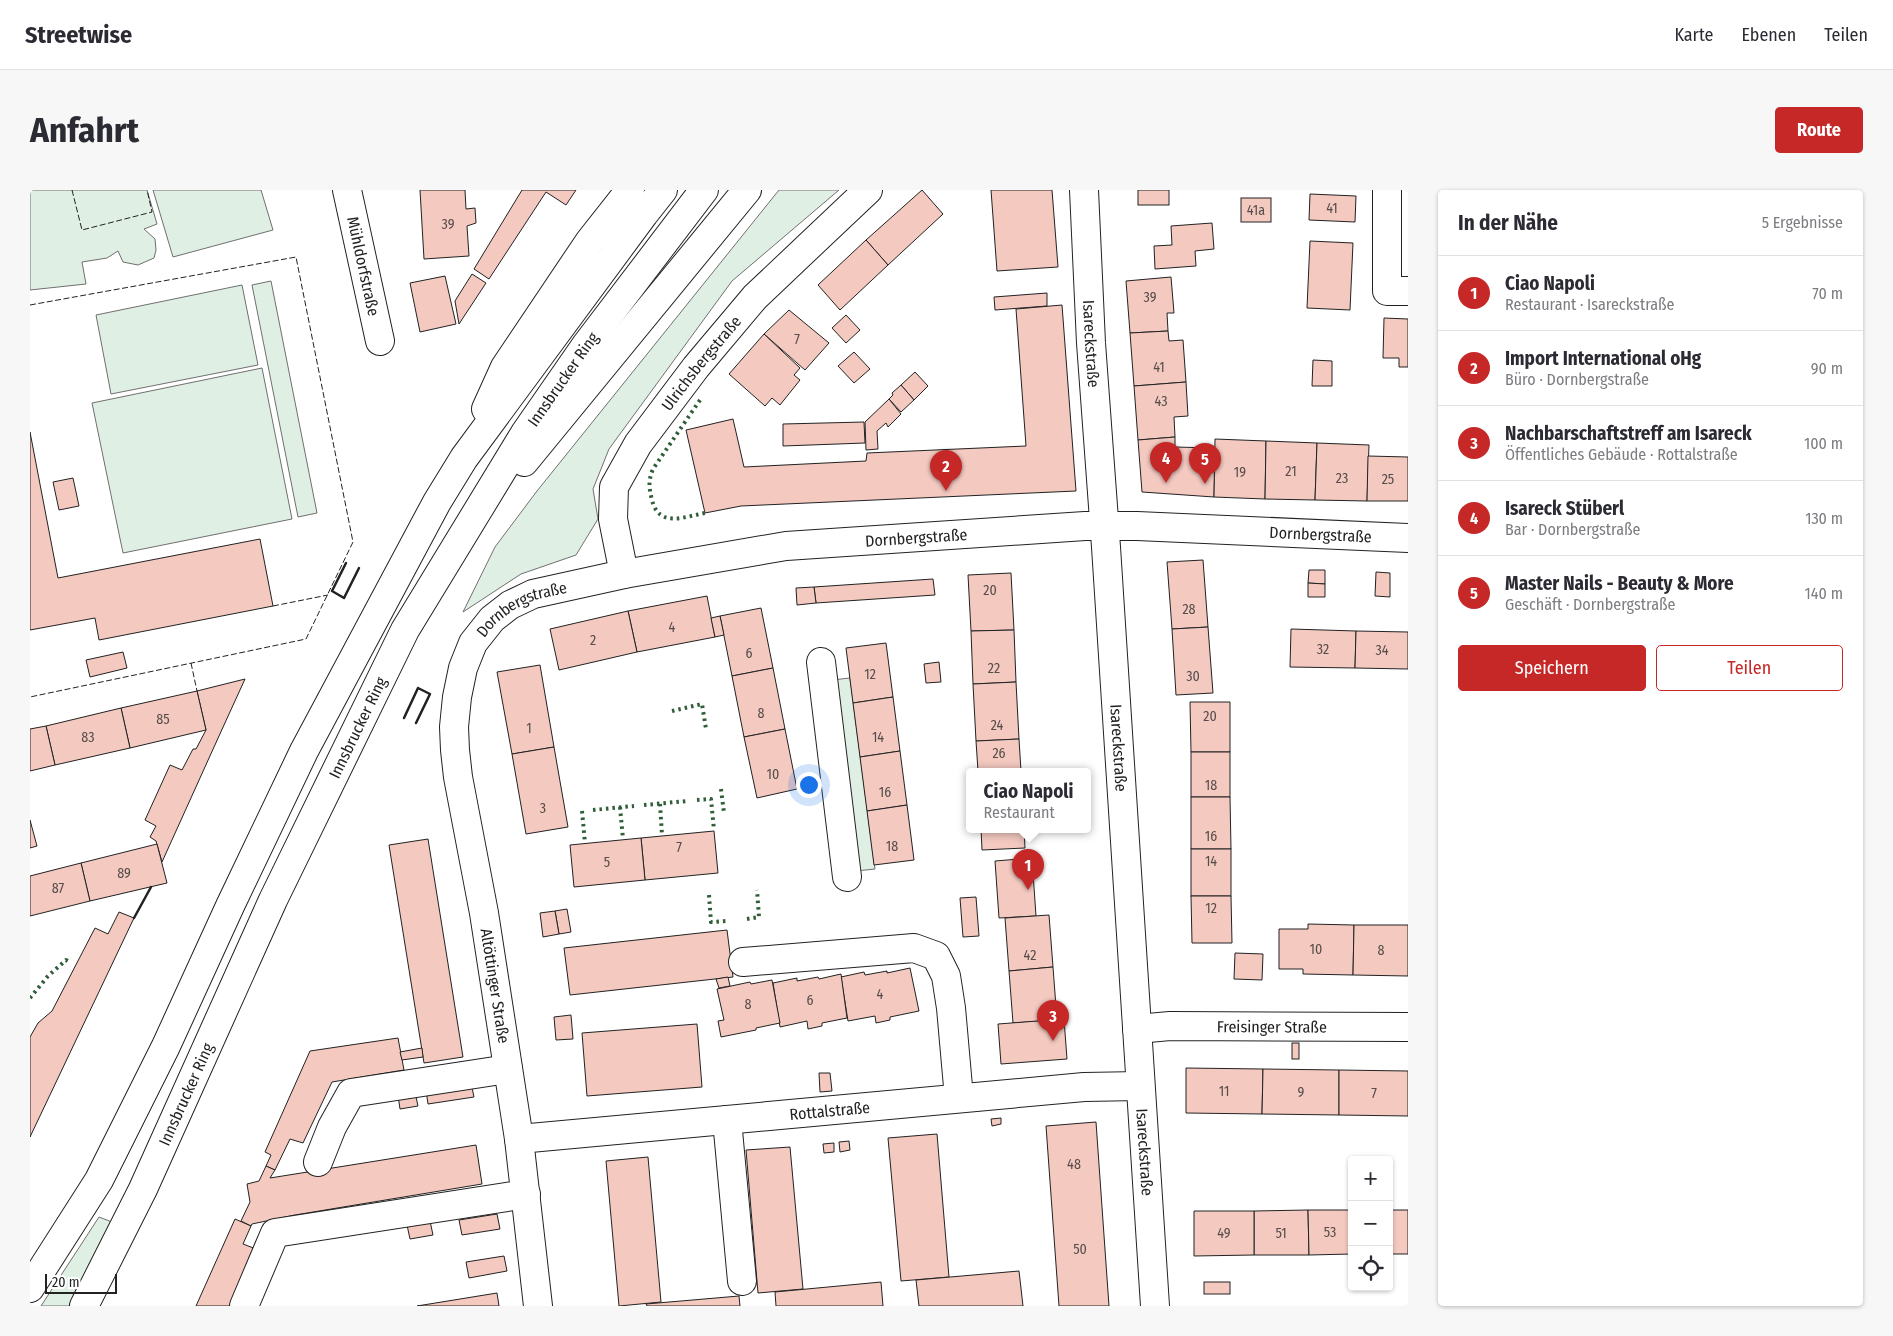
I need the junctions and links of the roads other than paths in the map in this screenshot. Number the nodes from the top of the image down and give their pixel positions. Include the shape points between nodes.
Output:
1 (347, 190) edge
2 (630, 190) edge
3 (663, 190) edge
4 (704, 190) edge
5 (748, 190) edge
6 (868, 190) edge
7 (1084, 190) edge
8 (1387, 190) edge
9 (1408, 291) edge
10 (380, 341) dead end
11 (464, 458) junction
12 (475, 514) junction
13 (1105, 526) junction
14 (1408, 538) edge
15 (624, 574) junction
16 (821, 662) dead end
17 (463, 668) joint
18 (848, 877) dead end
19 (743, 962) dead end
20 (1408, 1028) edge
21 (1137, 1029) junction
22 (508, 1069) junction
23 (1140, 1086) junction
24 (959, 1098) junction
25 (727, 1120) junction
26 (519, 1139) junction
27 (318, 1162) dead end
28 (526, 1194) junction
29 (742, 1281) dead end
30 (30, 1288) edge
31 (84, 1306) edge
32 (244, 1306) edge
33 (538, 1306) edge
34 (1155, 1306) edge

1 - 10 main road, Mühldorfstraße
2 - 11 main road via 589,242 504,367
3 - 11 main road, Innsbrucker Ring
4 - 12 main road, Innsbrucker Ring via 586,345 525,433
5 - 12 main road via 531,454
6 - 15 main road, Ulrichsbergstraße via 755,297 696,367 638,444 614,487 612,519
7 - 13 main road, Isareckstraße via 1091,343
8 - 9 main road via 1387,290
11 - 30 main road, Innsbrucker Ring via 412,547 304,751 166,1046 99,1180
12 - 31 main road, Innsbrucker Ring via 405,630 273,900 143,1189
13 - 14 main road, Dornbergstraße
13 - 15 main road, Dornbergstraße via 786,546
13 - 21 main road, Isareckstraße
15 - 17 main road, Dornbergstraße via 533,594 510,605 492,619 473,643
16 - 18 main road
17 - 22 main road, Altöttinger Straße via 456,697 454,727 458,777 484,913
19 - 24 main road via 914,948 936,956 946,976
20 - 21 main road, Freisinger Straße via 1190,1026
21 - 23 main road, Isareckstraße
22 - 26 main road, Altöttinger Straße
22 - 27 main road via 351,1093
23 - 24 main road, Rottalstraße via 1084,1087
23 - 34 main road, Isareckstraße
24 - 25 main road, Rottalstraße
25 - 26 main road, Rottalstraße
25 - 29 main road
26 - 28 main road, Altöttinger Straße
28 - 32 main road via 275,1233
28 - 33 main road, Altöttinger Straße

